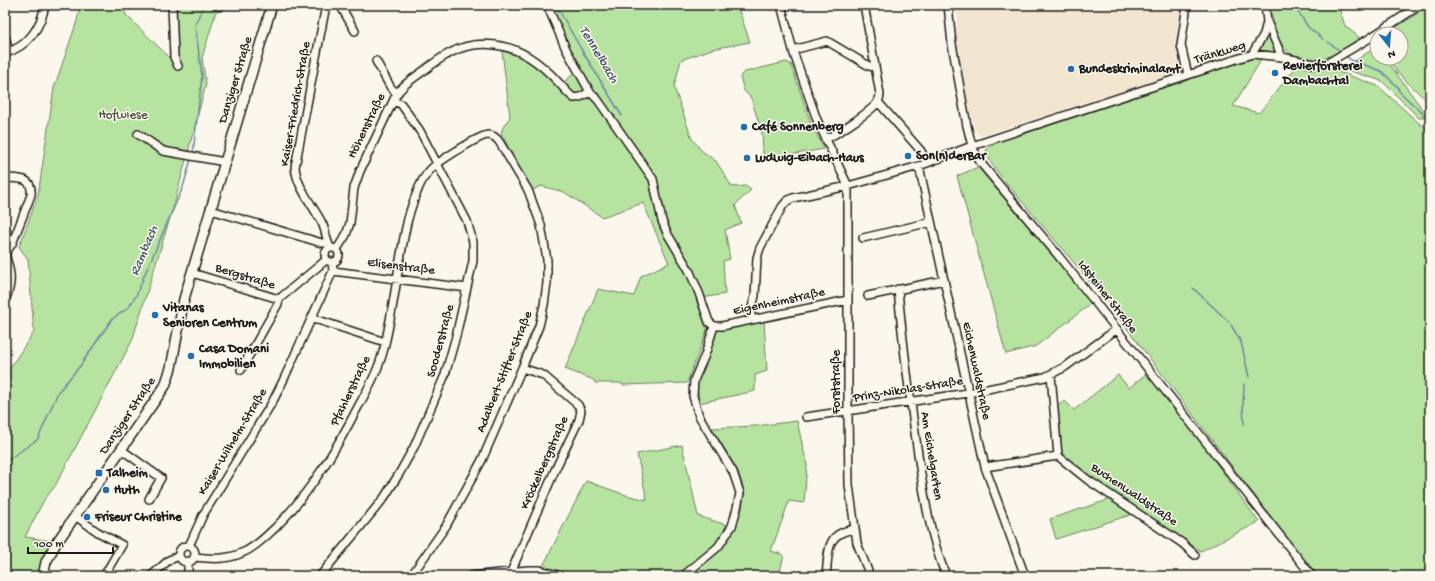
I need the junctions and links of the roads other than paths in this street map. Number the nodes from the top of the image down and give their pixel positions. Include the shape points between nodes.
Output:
1 (44, 5) edge
2 (172, 5) edge
3 (272, 5) edge
4 (326, 5) edge
5 (340, 5) edge
6 (547, 5) edge
7 (781, 5) edge
8 (864, 5) edge
9 (948, 5) edge
10 (1187, 5) edge
11 (1264, 5) edge
12 (1420, 5) edge
13 (1267, 22) junction
14 (355, 31) dead end
15 (5, 36) edge
16 (793, 50) junction
17 (7, 52) edge
18 (1252, 54) junction
19 (1282, 57) junction
20 (376, 61) dead end
21 (178, 66) dead end
22 (875, 67) junction
23 (1188, 75) junction
24 (590, 92) junction
25 (397, 93) junction
26 (393, 101) junction
27 (878, 102) junction
28 (138, 134) dead end
29 (825, 139) junction
30 (500, 143) joint
31 (972, 146) junction
32 (225, 162) junction
33 (927, 163) junction
34 (437, 164) junction
35 (919, 166) junction
36 (5, 178) edge
37 (848, 186) junction
38 (211, 210) junction
39 (931, 222) junction
40 (863, 238) dead end
41 (332, 247) junction
42 (5, 254) edge
43 (329, 261) junction
44 (333, 271) junction
45 (192, 273) junction
46 (397, 278) junction
47 (944, 280) junction
48 (467, 288) junction
49 (898, 289) junction
50 (868, 296) dead end
51 (278, 299) junction
52 (5, 300) edge
53 (848, 300) junction
54 (312, 318) junction
55 (751, 319) junction
56 (714, 326) junction
57 (1117, 329) junction
58 (385, 342) junction
59 (522, 368) junction
60 (241, 370) dead end
61 (1051, 375) junction
62 (968, 393) junction
63 (910, 401) junction
64 (848, 411) junction
65 (806, 418) dead end
66 (122, 450) junction
67 (1058, 456) junction
68 (985, 467) junction
69 (149, 499) dead end
70 (76, 516) junction
71 (855, 529) junction
72 (189, 546) junction
73 (1196, 555) dead end
74 (179, 556) junction
75 (191, 559) junction
76 (511, 572) junction
77 (43, 576) edge
78 (104, 576) edge
79 (150, 576) edge
80 (188, 576) edge
81 (320, 576) edge
82 (411, 576) edge
83 (471, 576) edge
84 (562, 576) edge
85 (683, 576) edge
86 (826, 576) edge
87 (870, 576) edge
88 (946, 576) edge
89 (1025, 576) edge
90 (1312, 576) edge

1 - 17 street via 41,18 29,39
2 - 21 street via 174,57
3 - 32 main road, Danziger Straße
4 - 41 street, Kaiser-Friedrich-Straße via 295,167 300,185
5 - 14 street
6 - 24 street via 566,49
7 - 16 street
8 - 22 street
9 - 31 street, Idsteiner Straße via 952,44
10 - 23 street via 1181,46
11 - 13 street
12 - 19 street, Tränkweg via 1324,65
13 - 18 street via 1264,34
13 - 19 street
15 - 17 street
16 - 22 street via 827,41
16 - 29 street
18 - 19 street, Tränkweg
18 - 23 street, Tränkweg
20 - 25 street via 391,88
22 - 27 street via 880,94
23 - 31 street, Tränkweg
24 - 25 street, Höhenstraße via 574,98 526,55 507,47 483,44 466,47 443,57
24 - 56 street via 653,179 662,221 689,270 708,322
25 - 26 street, Höhenstraße
26 - 34 street, Sooderstraße via 401,104 414,122
26 - 41 street, Höhenstraße via 357,177 346,235
27 - 29 street via 840,131
27 - 33 street via 921,151
28 - 32 street via 163,151
29 - 37 street
30 - 34 street, Pfahlerstraße via 494,136 484,136
30 - 59 street, Adalbert-Stifter-Straße via 533,202 546,249 544,305
31 - 33 street, Tränkweg
31 - 57 street, Idsteiner Straße via 985,168
32 - 38 main road, Danziger Straße
33 - 35 street, Tränkweg
34 - 46 street, Pfahlerstraße via 424,179 410,210
34 - 48 street, Sooderstraße via 472,235 473,254
35 - 37 street, Tränkweg
35 - 39 street, Eichenwaldstraße
36 - 42 street via 24,180 32,188 12,244
37 - 53 street, Forststraße
37 - 55 street, Tränkweg via 786,201 757,258
38 - 41 street
38 - 45 main road, Danziger Straße
39 - 40 street
39 - 47 street, Eichenwaldstraße
41 - 43 street via 324,254
41 - 43 street via 339,252 338,258
42 - 52 street via 11,284
43 - 44 street
43 - 51 street, Bergstraße
44 - 46 street, Elisenstraße
44 - 54 street, Kaiser-Wilhelm-Straße
45 - 51 street, Bergstraße
45 - 66 main road, Danziger Straße via 163,391
46 - 48 street, Elisenstraße
46 - 58 street, Pfahlerstraße
47 - 49 street
47 - 62 street, Eichenwaldstraße
48 - 81 street, Sooderstraße via 445,375 414,447 380,504
49 - 50 street
49 - 63 street, Am Eichelgarten
51 - 60 street via 278,304
53 - 55 street, Eigenheimstraße
53 - 64 street, Forststraße
54 - 58 street
54 - 72 street, Kaiser-Wilhelm-Straße via 273,401 199,523
55 - 56 street, Eigenheimstraße
56 - 85 street via 694,380 693,396 699,416 733,472 740,492 732,526 718,547
57 - 61 street, Prinz-Nikolas-Straße
57 - 90 street, Idsteiner Straße
58 - 75 street, Pfahlerstraße via 375,374 340,441 317,478 292,510 254,547 244,553 218,559
59 - 76 street, Kröckelbergstraße via 543,375 578,405 581,411
59 - 82 street, Adalbert-Stifter-Straße via 482,460 457,509
61 - 62 street, Prinz-Nikolas-Straße
61 - 67 street
62 - 63 street, Prinz-Nikolas-Straße
62 - 68 street, Eichenwaldstraße
63 - 64 street, Prinz-Nikolas-Straße
63 - 88 street, Am Eichelgarten via 931,532
64 - 65 street, Prinz-Nikolas-Straße
64 - 71 street, Forststraße via 849,485
66 - 69 street via 161,478
66 - 70 main road, Danziger Straße
67 - 68 street
67 - 73 street, Buchenwaldstraße via 1088,480
68 - 89 street, Eichenwaldstraße
70 - 77 main road, Danziger Straße via 52,551
70 - 78 street via 122,546
71 - 86 street via 839,533 830,543
71 - 87 street, Forststraße via 863,561
72 - 74 street via 181,548
72 - 75 street via 194,549
74 - 75 street via 182,561
74 - 79 street via 169,560
75 - 80 street
76 - 83 street
76 - 84 street via 540,570

